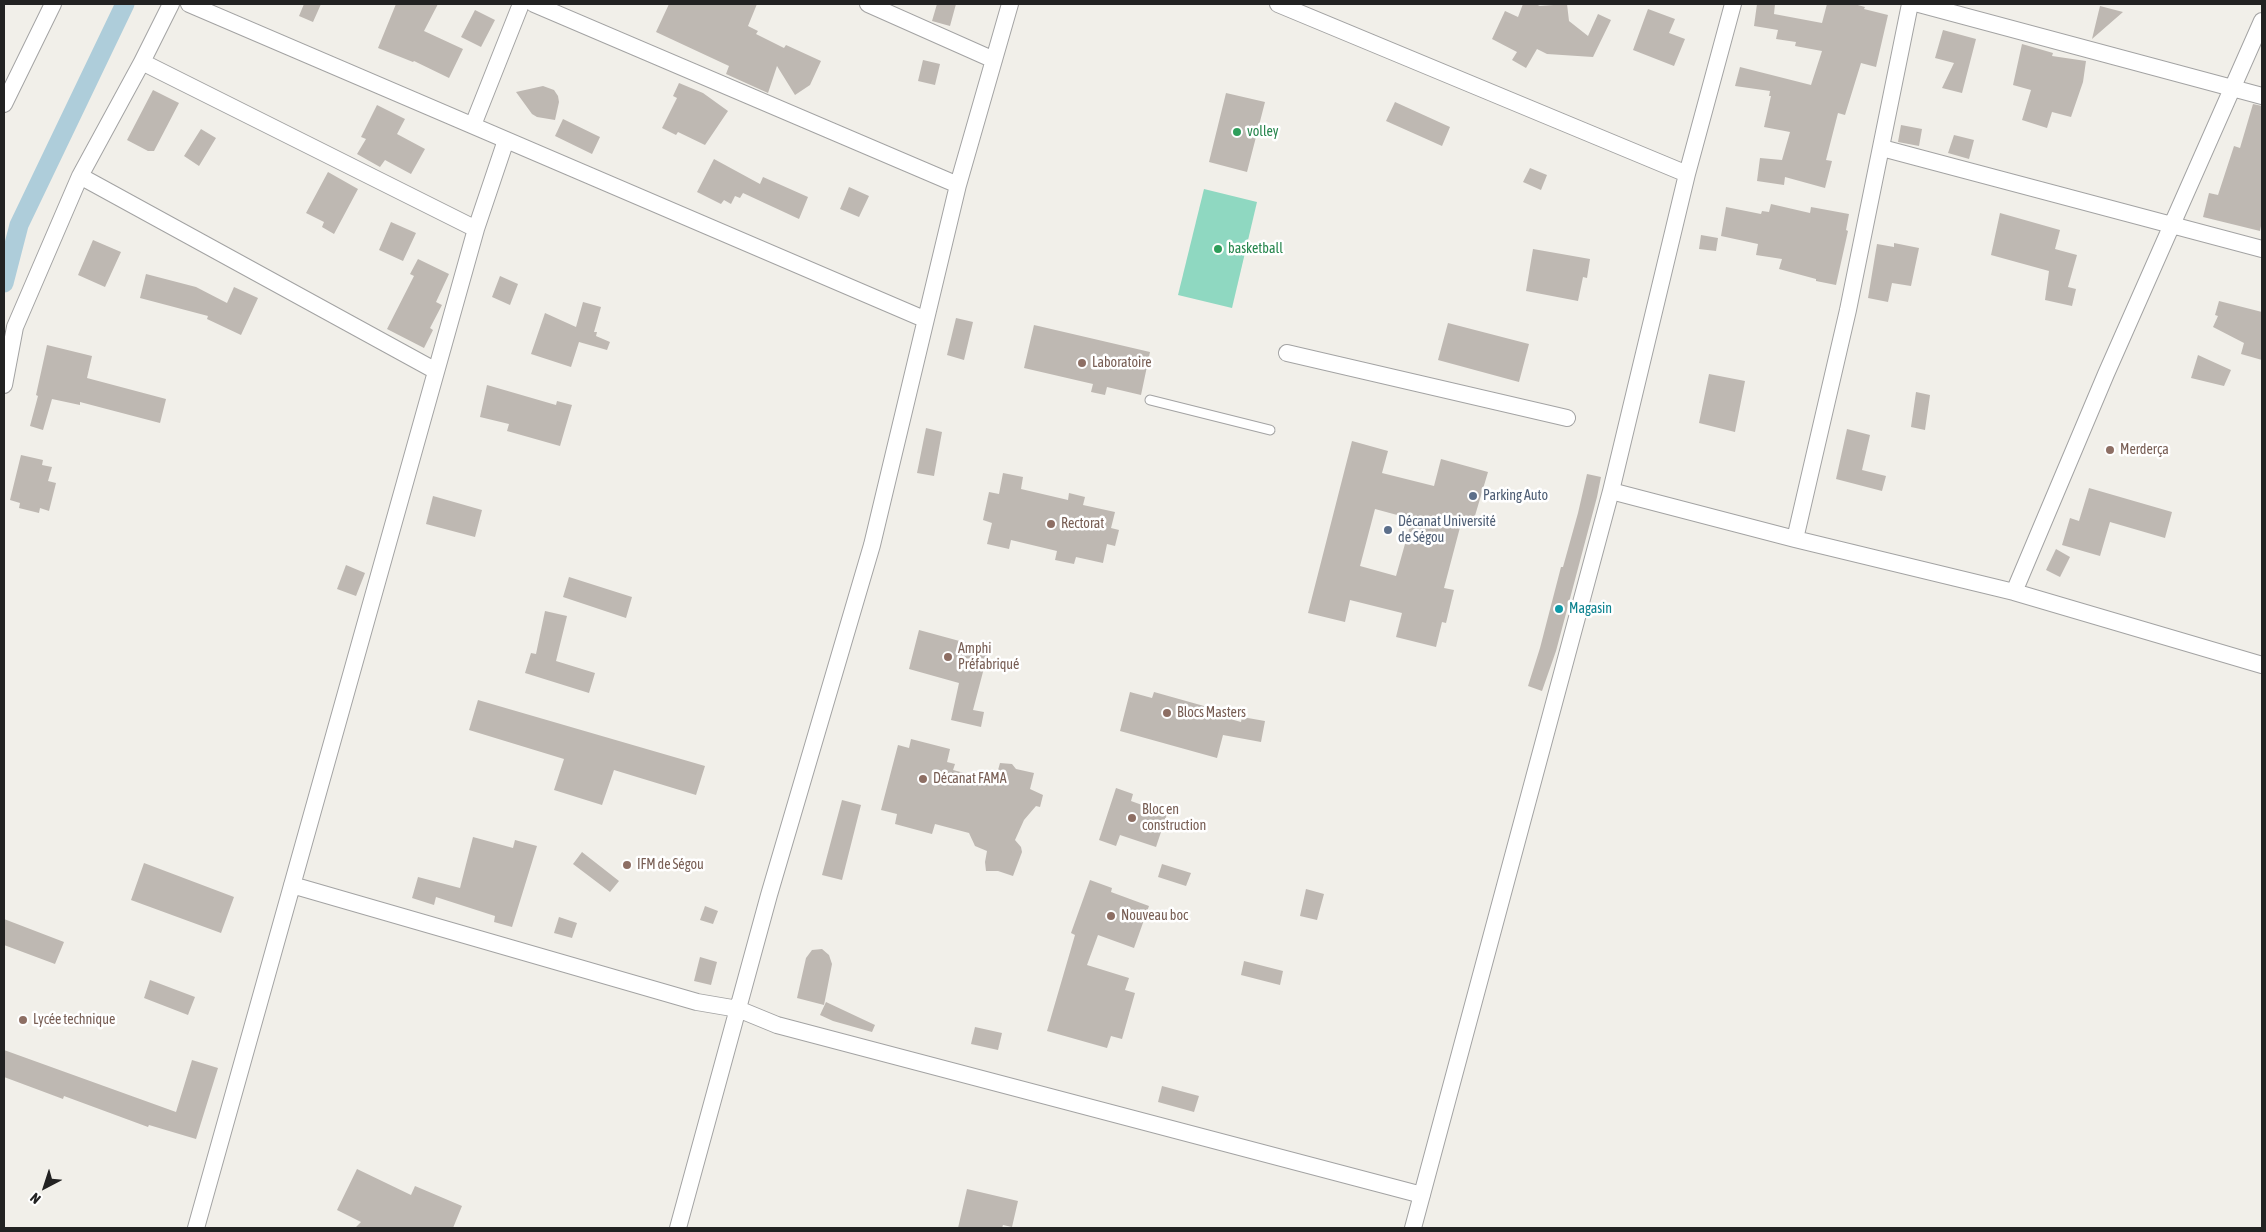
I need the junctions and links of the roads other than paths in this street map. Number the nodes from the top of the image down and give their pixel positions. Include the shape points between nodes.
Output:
1 (54, 4) edge
2 (170, 4) edge
3 (189, 4) edge
4 (521, 4) edge
5 (534, 4) edge
6 (868, 4) edge
7 (1010, 4) edge
8 (1278, 4) edge
9 (1733, 4) edge
10 (1910, 4) edge
11 (1919, 4) edge
12 (2262, 21) edge
13 (994, 60) junction
14 (142, 62) junction
15 (2233, 88) junction
16 (2262, 96) edge
17 (4, 104) edge
18 (473, 125) junction
19 (506, 140) junction
20 (1882, 148) junction
21 (1687, 174) junction
22 (80, 176) junction
23 (958, 185) junction
24 (2171, 224) junction
25 (476, 229) junction
26 (2262, 249) edge
27 (924, 319) junction
28 (1288, 352) dead end
29 (436, 371) junction
30 (4, 385) edge
31 (1150, 400) dead end
32 (1566, 418) dead end
33 (1270, 430) dead end
34 (1611, 491) junction
35 (1795, 539) junction
36 (2014, 592) junction
37 (2262, 662) edge
38 (292, 885) junction
39 (738, 1008) junction
40 (1422, 1195) junction
41 (196, 1228) edge
42 (678, 1228) edge
43 (1413, 1228) edge

1 - 17 street
2 - 14 street
3 - 18 street
4 - 18 street
5 - 23 street
6 - 13 street
7 - 13 street
8 - 21 street
9 - 21 street
10 - 20 street
11 - 15 street
12 - 15 street
13 - 23 street
14 - 22 street
14 - 25 street
15 - 16 street
15 - 24 street
18 - 19 street
19 - 25 street
19 - 27 street
20 - 24 street
20 - 35 street
21 - 34 street
22 - 29 street
22 - 30 street via 14,327
23 - 27 street
24 - 26 street
24 - 36 street
25 - 29 street
27 - 39 street via 872,545
28 - 32 street
29 - 38 street
31 - 33 lane
34 - 35 street
34 - 40 street
35 - 36 street
36 - 37 street
38 - 39 street via 697,1002
38 - 41 street
39 - 40 street via 777,1025
39 - 42 street
40 - 43 street

